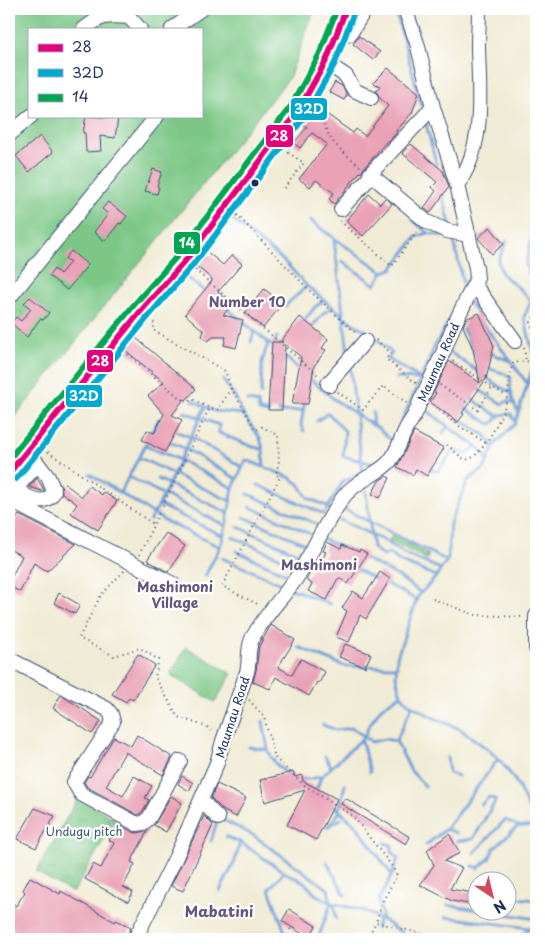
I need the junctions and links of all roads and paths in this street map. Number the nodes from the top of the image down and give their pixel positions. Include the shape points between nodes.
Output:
1 (201, 9) edge
2 (346, 9) edge
3 (365, 9) edge
4 (405, 9) edge
5 (479, 9) edge
6 (107, 12) edge
7 (85, 28) edge
8 (139, 28) edge
9 (173, 28) edge
10 (338, 31) junction
11 (325, 62) junction
12 (309, 93) junction
13 (371, 98) dead end
14 (433, 107) junction
15 (29, 118) edge
16 (155, 118) edge
17 (9, 135) edge
18 (274, 143) junction
19 (371, 174) junction
20 (457, 185) junction
21 (284, 188) dead end
22 (228, 205) junction
23 (340, 215) joint
24 (424, 220) junction
25 (469, 234) junction
26 (185, 261) junction
27 (476, 281) junction
28 (9, 298) edge
29 (140, 312) junction
30 (536, 313) edge
31 (366, 341) junction
32 (515, 341) dead end
33 (536, 342) edge
34 (115, 343) junction
35 (443, 354) junction
36 (536, 363) edge
37 (330, 385) junction
38 (492, 387) junction
39 (231, 388) junction
40 (426, 388) junction
41 (507, 396) junction
42 (209, 409) junction
43 (418, 410) junction
44 (486, 444) junction
45 (446, 446) dead end
46 (33, 452) junction
47 (10, 486) edge
48 (153, 524) junction
49 (132, 563) junction
50 (173, 584) dead end
51 (433, 599) dead end
52 (271, 611) junction
53 (536, 617) edge
54 (536, 648) edge
55 (9, 659) edge
56 (241, 690) junction
57 (223, 741) junction
58 (180, 761) dead end
59 (201, 800) junction
60 (218, 818) dead end
61 (376, 922) junction
62 (290, 929) dead end
63 (135, 939) edge
64 (304, 939) edge
65 (367, 939) edge
66 (442, 939) edge

1 - 9 street
2 - 10 main road
3 - 10 street via 350,34
4 - 14 street via 418,43
5 - 20 street via 480,96 476,139 470,164
6 - 7 street
6 - 8 street via 129,17
10 - 11 main road
11 - 12 main road
11 - 13 street via 346,76 354,90
12 - 18 main road
12 - 19 path via 330,138
14 - 19 street
14 - 20 street
15 - 17 street
16 - 28 street
18 - 21 path via 304,163
18 - 22 main road
19 - 23 street
19 - 24 street
20 - 25 street
22 - 26 main road
22 - 31 path via 311,292
23 - 24 path via 392,266
24 - 25 street via 447,231
25 - 27 street
26 - 29 main road
26 - 37 path
27 - 32 street
27 - 35 street, Maumau Road
29 - 34 main road
29 - 39 path via 155,324 154,330 225,371
30 - 33 path via 531,322
31 - 37 street
31 - 40 path via 369,344 374,338 391,352 386,359
34 - 42 path via 181,399 188,403 192,399
34 - 46 main road
35 - 38 path
35 - 40 street, Maumau Road
36 - 41 path via 513,363
37 - 43 path via 363,410 384,386
38 - 40 path via 478,410
38 - 41 path
39 - 42 path via 218,410
39 - 52 path via 256,430 262,427 278,435 276,475 280,477 222,586
40 - 43 street, Maumau Road
40 - 44 path via 459,426
41 - 44 path
42 - 48 path
43 - 52 street, Maumau Road via 389,462 346,495 297,577
44 - 45 path via 471,460
46 - 47 main road
46 - 47 street via 51,483 52,496 39,502
46 - 48 path
47 - 49 street
48 - 49 path
49 - 50 street
49 - 57 path via 101,595 79,638 114,656 140,648 159,660 154,677 178,716 207,727
51 - 53 path via 475,615
52 - 56 street, Maumau Road via 248,650 249,665
53 - 54 street
55 - 58 street via 107,709 111,714 113,722 74,782 81,794 137,824 143,823 149,818
56 - 57 street, Maumau Road
56 - 61 path via 264,717 275,758 304,785 352,816 392,866 397,875
57 - 59 street, Maumau Road
59 - 60 street
59 - 63 street, Maumau Road
61 - 65 path
61 - 66 path
62 - 64 path

